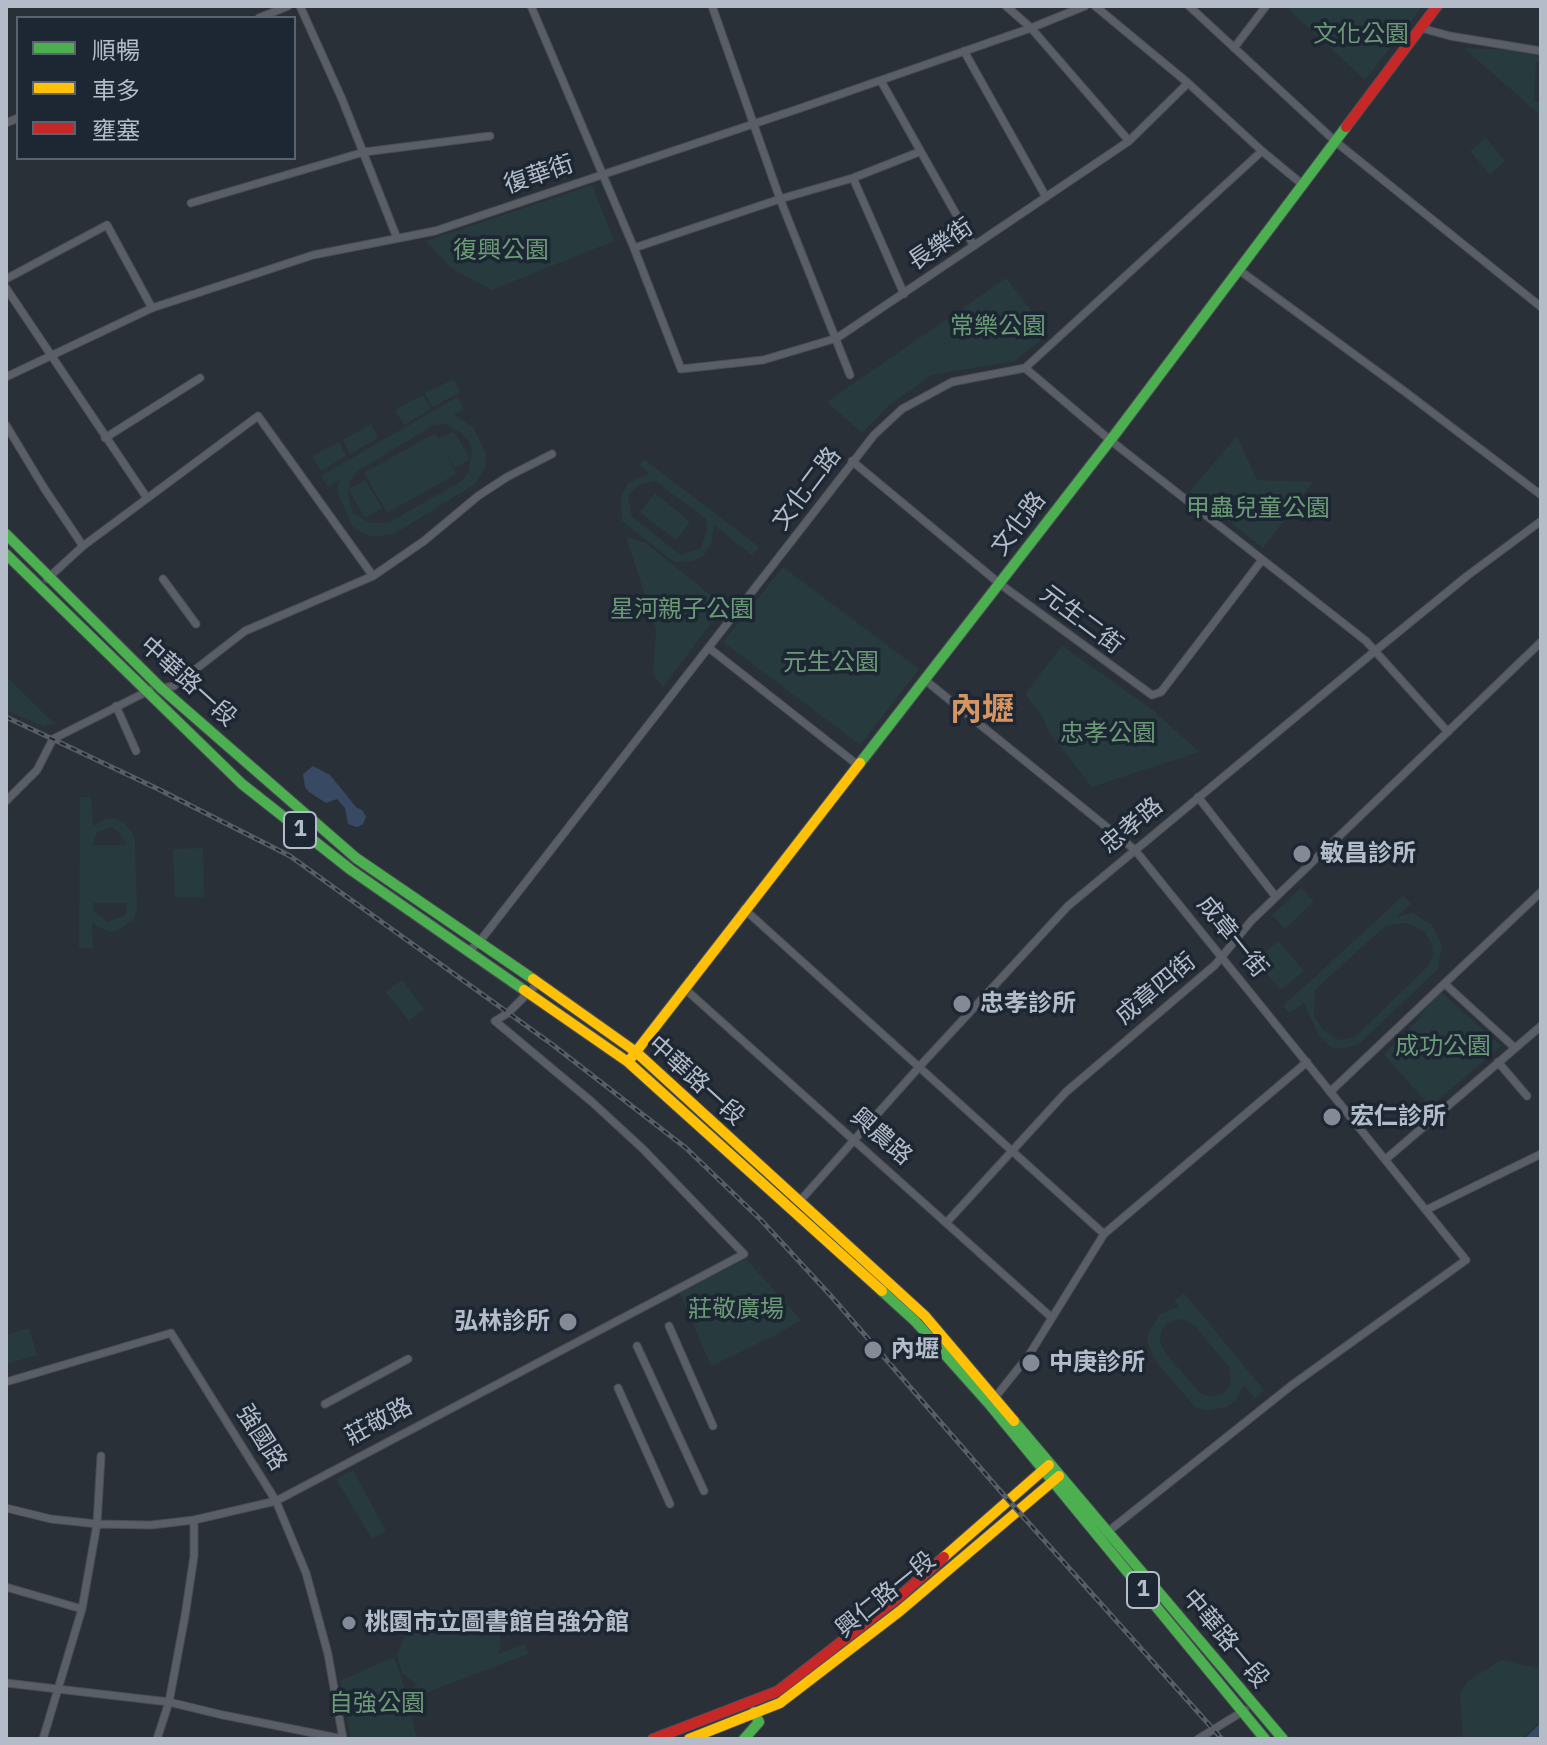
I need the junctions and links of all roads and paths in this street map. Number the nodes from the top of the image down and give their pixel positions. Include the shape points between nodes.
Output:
1 (288, 6) edge
2 (300, 6) edge
3 (531, 6) edge
4 (712, 6) edge
5 (1006, 6) edge
6 (1085, 6) edge
7 (1095, 6) edge
8 (1189, 6) edge
9 (1266, 6) edge
10 (1437, 6) edge
11 (264, 16) edge
12 (1031, 28) junction
13 (1421, 28) junction
14 (1234, 48) junction
15 (964, 51) junction
16 (1541, 51) edge
17 (881, 81) junction
18 (1188, 83) junction
19 (753, 125) junction
20 (490, 136) dead end
21 (1129, 141) junction
22 (1336, 142) junction
23 (1262, 151) junction
24 (364, 152) junction
25 (919, 152) junction
26 (602, 175) junction
27 (853, 178) junction
28 (1303, 185) junction
29 (1046, 197) junction
30 (780, 199) junction
31 (191, 203) dead end
32 (397, 238) junction
33 (974, 246) junction
34 (634, 248) junction
35 (1239, 270) junction
36 (6, 279) edge
37 (6, 288) edge
38 (904, 294) junction
39 (1541, 307) edge
40 (152, 308) junction
41 (837, 338) junction
42 (51, 354) junction
43 (1025, 368) junction
44 (850, 375) dead end
45 (6, 377) edge
46 (200, 378) dead end
47 (6, 425) edge
48 (105, 438) junction
49 (1110, 440) junction
50 (552, 454) dead end
51 (852, 461) junction
52 (1541, 495) edge
53 (147, 498) junction
54 (1541, 521) edge
55 (6, 534) edge
56 (83, 546) junction
57 (6, 554) edge
58 (1262, 560) junction
59 (373, 576) junction
60 (49, 577) junction
61 (163, 579) dead end
62 (1000, 584) junction
63 (40, 587) junction
64 (196, 624) dead end
65 (1541, 642) edge
66 (709, 648) junction
67 (1375, 651) junction
68 (925, 680) junction
69 (161, 688) junction
70 (146, 691) junction
71 (116, 706) junction
72 (1448, 732) junction
73 (136, 751) dead end
74 (859, 766) junction
75 (1198, 797) junction
76 (6, 801) edge
77 (1135, 850) junction
78 (1541, 892) edge
79 (1276, 897) junction
80 (744, 909) junction
81 (480, 941) junction
82 (468, 952) junction
83 (1222, 956) junction
84 (538, 983) junction
85 (1445, 984) junction
86 (684, 988) junction
87 (528, 993) junction
88 (1541, 1026) edge
89 (1515, 1048) junction
90 (636, 1052) junction
91 (628, 1062) junction
92 (1307, 1062) junction
93 (1498, 1062) junction
94 (920, 1066) junction
95 (1330, 1092) junction
96 (1527, 1096) dead end
97 (854, 1140) junction
98 (1012, 1149) junction
99 (1541, 1154) edge
100 (1386, 1159) junction
101 (797, 1205) junction
102 (1426, 1210) junction
103 (947, 1222) junction
104 (1104, 1234) junction
105 (1051, 1317) junction
106 (669, 1326) dead end
107 (637, 1346) dead end
108 (408, 1359) dead end
109 (6, 1382) edge
110 (618, 1388) dead end
111 (993, 1401) junction
112 (325, 1404) dead end
113 (713, 1426) dead end
114 (101, 1456) dead end
115 (1047, 1467) junction
116 (1057, 1478) junction
117 (704, 1491) dead end
118 (276, 1501) junction
119 (670, 1504) dead end
120 (6, 1508) edge
121 (194, 1520) junction
122 (97, 1524) junction
123 (1104, 1535) junction
124 (6, 1587) edge
125 (82, 1609) junction
126 (6, 1683) edge
127 (58, 1688) junction
128 (169, 1702) junction
129 (1253, 1704) junction
130 (750, 1708) junction
131 (1241, 1712) junction
132 (43, 1739) edge
133 (157, 1739) edge
134 (343, 1739) edge
135 (653, 1739) edge
136 (689, 1739) edge
137 (744, 1739) edge
138 (1198, 1739) edge
139 (1265, 1739) edge
140 (1283, 1739) edge

1 - 11 street
2 - 24 street
3 - 26 street
4 - 19 street
5 - 12 street
6 - 12 street, 復華街
7 - 18 street
8 - 14 street
9 - 14 street
10 - 13 main road, 文化路
12 - 15 street, 復華街
12 - 21 street
13 - 16 street
13 - 22 main road, 文化路
14 - 22 street
15 - 17 street, 復華街
15 - 29 street
17 - 19 street, 復華街
17 - 25 street
18 - 21 street, 長樂街
18 - 23 street
19 - 26 street, 復華街
19 - 30 street
20 - 24 street
21 - 29 street, 長樂街
22 - 28 main road, 文化路
22 - 39 street
23 - 28 street
23 - 43 street
24 - 31 street
24 - 32 street
25 - 27 street
25 - 33 street
26 - 32 street, 復華街 via 435,231
26 - 34 street
27 - 30 street
27 - 38 street
28 - 35 main road, 文化路
29 - 33 street, 長樂街
30 - 34 street
30 - 41 street
32 - 40 street, 復華街 via 313,255
33 - 38 street, 長樂街
34 - 41 street, 長樂街 via 681,369 763,360
35 - 49 main road, 文化路
35 - 52 street
36 - 40 street via 107,225
37 - 42 street
38 - 41 street, 長樂街
40 - 42 street, 復華街
41 - 44 street
42 - 45 street, 復華街
42 - 48 street
43 - 49 street
43 - 51 street, 文化二路 via 952,382 902,409
46 - 48 street
47 - 56 street
48 - 53 street
49 - 58 street
49 - 62 main road, 文化路
50 - 59 street via 478,496
51 - 62 street, 元生二街
51 - 66 street, 文化二路
53 - 56 street
53 - 59 street via 258,416
54 - 67 street, 忠孝路
55 - 60 main road, 中華路一段 / 1
56 - 60 street
57 - 63 main road, 中華路一段 / 1
58 - 62 street, 元生二街 via 1161,692 1152,695
58 - 67 street
59 - 69 street via 245,631 174,686
60 - 63 street
60 - 69 main road, 中華路一段 / 1
61 - 64 street
62 - 68 main road, 文化路
63 - 70 main road, 中華路一段 / 1
65 - 72 street, 成章四街
66 - 74 street
66 - 81 street, 文化二路
67 - 72 street
67 - 75 street, 忠孝路
68 - 74 main road, 文化路
68 - 77 street, 成章一街
69 - 70 street
69 - 81 main road, 中華路一段 / 1 via 356,858
70 - 71 street
70 - 82 main road, 中華路一段 / 1 via 242,784
71 - 73 street
71 - 76 street via 53,739 37,770
72 - 79 street, 成章四街
74 - 80 main road, 文化路
75 - 77 street, 忠孝路
75 - 79 street
77 - 83 street, 成章一街
77 - 94 street, 忠孝路 via 1068,906
78 - 85 street
79 - 83 street, 成章四街
80 - 86 main road, 文化路
80 - 94 street
81 - 82 street, 文化二路
81 - 84 main road, 中華路一段 / 1
82 - 87 main road, 中華路一段 / 1
83 - 92 street, 成章一街
83 - 98 street, 成章四街 via 1066,1092
84 - 87 street
84 - 90 main road, 中華路一段 / 1
85 - 89 street
85 - 95 street
86 - 90 main road, 文化路
86 - 97 street, 興農路
87 - 91 main road, 中華路一段 / 1
87 - 118 street, 莊敬路 via 495,1021 643,1149 744,1254
88 - 89 street
89 - 93 street
90 - 91 main road, 文化路
90 - 101 main road, 中華路一段 / 1
91 - 101 main road, 中華路一段 / 1
92 - 95 street, 成章一街
92 - 104 street
93 - 96 street
93 - 100 street
94 - 97 street, 忠孝路
94 - 98 street
95 - 100 street, 成章一街
97 - 101 street, 忠孝路
97 - 103 street, 興農路
98 - 103 street, 成章四街
98 - 104 street
99 - 102 street
100 - 102 street, 成章一街
101 - 111 main road, 中華路一段 / 1 via 925,1316
102 - 123 street, 成章一街 via 1466,1260 1292,1385
103 - 105 street, 興農路
104 - 105 street
105 - 111 street
106 - 113 street
107 - 117 street
108 - 112 street
109 - 118 street, 強國路 via 171,1333
110 - 119 street
111 - 115 main road, 中華路一段 / 1
114 - 122 street
115 - 116 main road, 中華路一段 / 1
115 - 130 main road, 興仁路一段 via 864,1625
116 - 123 main road, 中華路一段 / 1
116 - 130 main road, 興仁路一段 via 891,1619 780,1703
118 - 121 street, 莊敬路
118 - 134 street, 強國路 via 306,1573
120 - 122 street, 莊敬路
121 - 122 street, 莊敬路
121 - 128 street via 194,1556
122 - 125 street
123 - 129 main road, 中華路一段 / 1
123 - 131 main road, 中華路一段 / 1
124 - 125 street
125 - 127 street
126 - 127 street
127 - 128 street
127 - 132 street
128 - 133 street
128 - 134 street
129 - 131 street
129 - 140 main road, 中華路一段 / 1
130 - 135 main road
130 - 136 main road
130 - 137 main road via 759,1722
131 - 138 street
131 - 139 main road, 中華路一段 / 1

